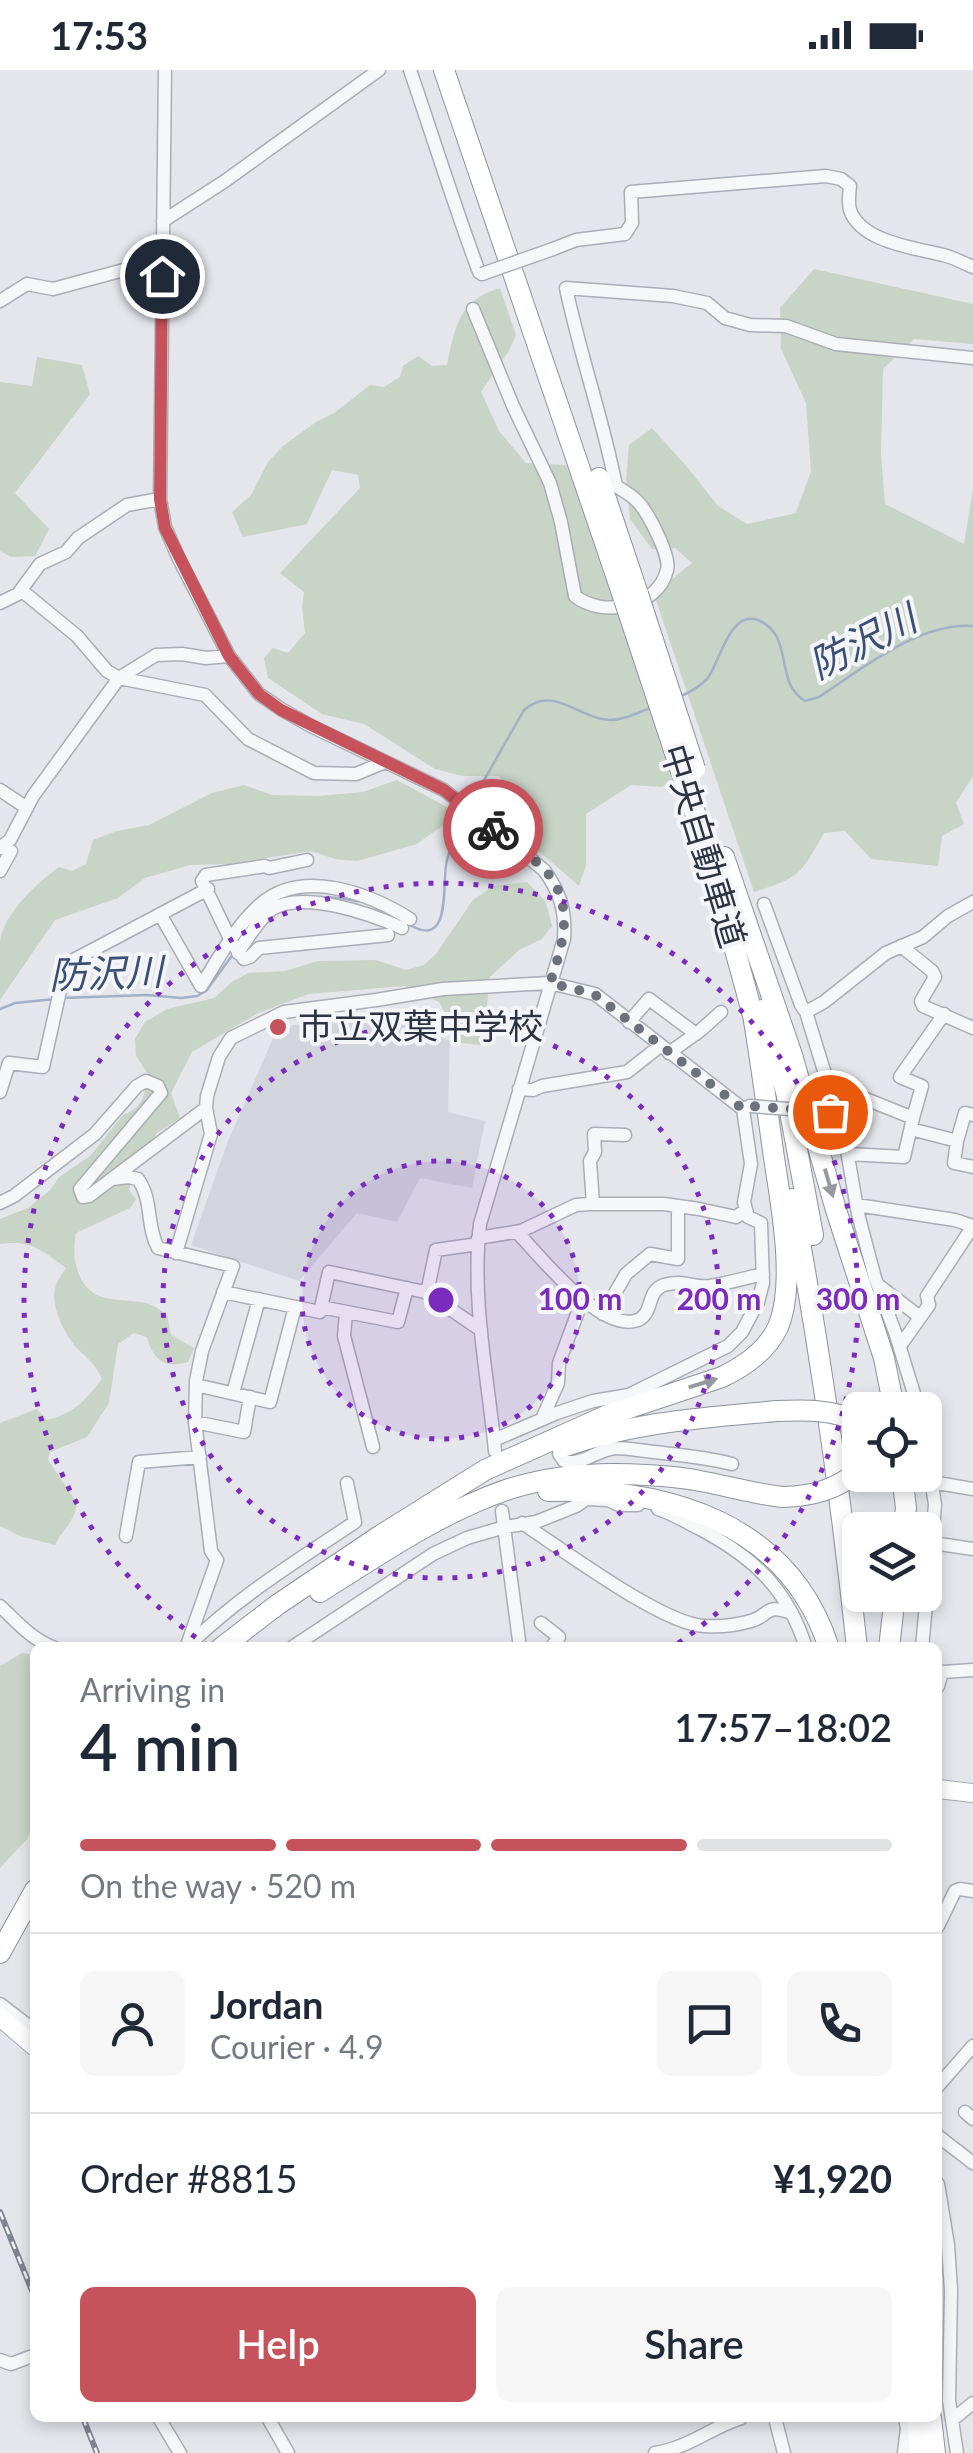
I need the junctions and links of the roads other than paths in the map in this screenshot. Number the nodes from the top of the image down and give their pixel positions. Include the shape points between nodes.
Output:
1 (165, 70) edge
2 (379, 70) edge
3 (410, 70) edge
4 (444, 70) edge
5 (458, 70) edge
6 (163, 221) junction
7 (163, 237) junction
8 (973, 267) edge
9 (0, 301) edge
10 (473, 309) dead end
11 (973, 358) edge
12 (160, 499) junction
13 (21, 590) junction
14 (631, 596) junction
15 (2, 598) edge
16 (229, 656) junction
17 (119, 678) junction
18 (385, 762) junction
19 (688, 771) junction
20 (0, 790) edge
21 (27, 808) junction
22 (2, 847) edge
23 (724, 857) junction
24 (307, 860) dead end
25 (0, 871) edge
26 (208, 889) junction
27 (973, 902) edge
28 (764, 904) dead end
29 (160, 914) junction
30 (406, 923) dead end
31 (388, 935) dead end
32 (901, 946) junction
33 (234, 947) junction
34 (550, 983) junction
35 (721, 1012) dead end
36 (806, 1012) junction
37 (944, 1014) junction
38 (754, 1021) junction
39 (629, 1022) junction
40 (973, 1028) edge
41 (696, 1034) junction
42 (664, 1050) junction
43 (519, 1089) junction
44 (0, 1092) edge
45 (206, 1108) junction
46 (746, 1108) junction
47 (834, 1109) junction
48 (973, 1114) edge
49 (912, 1123) junction
50 (625, 1135) dead end
51 (956, 1141) junction
52 (848, 1154) junction
53 (973, 1167) edge
54 (112, 1179) junction
55 (0, 1203) edge
56 (592, 1204) junction
57 (856, 1205) junction
58 (678, 1206) junction
59 (746, 1210) junction
60 (973, 1226) edge
61 (517, 1232) junction
62 (478, 1241) junction
63 (176, 1253) junction
64 (763, 1274) junction
65 (877, 1284) junction
66 (407, 1288) junction
67 (224, 1292) junction
68 (428, 1293) junction
69 (259, 1299) junction
70 (582, 1300) junction
71 (296, 1306) junction
72 (321, 1307) junction
73 (346, 1312) junction
74 (603, 1314) junction
75 (920, 1318) junction
76 (482, 1330) junction
77 (900, 1346) junction
78 (196, 1385) junction
79 (889, 1392) edge
80 (914, 1392) edge
81 (233, 1394) junction
82 (250, 1397) junction
83 (842, 1416) edge
84 (547, 1420) junction
85 (195, 1422) junction
86 (374, 1447) dead end
87 (558, 1454) dead end
88 (200, 1458) junction
89 (732, 1464) dead end
90 (347, 1483) dead end
91 (842, 1484) edge
92 (942, 1484) edge
93 (973, 1489) edge
94 (477, 1503) junction
95 (424, 1509) junction
96 (502, 1511) dead end
97 (854, 1512) edge
98 (522, 1523) junction
99 (505, 1527) junction
100 (126, 1536) dead end
101 (942, 1544) edge
102 (973, 1549) edge
103 (0, 1606) edge
104 (867, 1612) edge
105 (892, 1612) edge
106 (925, 1612) edge
107 (792, 1614) junction
108 (541, 1623) dead end
109 (40, 1642) edge
110 (188, 1642) edge
111 (193, 1642) edge
112 (228, 1642) edge
113 (248, 1642) edge
114 (299, 1642) edge
115 (519, 1642) edge
116 (555, 1642) edge
117 (804, 1642) edge
118 (826, 1642) edge
119 (856, 1642) edge
120 (869, 1642) edge
121 (890, 1642) edge
122 (923, 1642) edge
123 (973, 1670) edge
124 (942, 1672) edge
125 (942, 1789) edge
126 (973, 1793) edge
127 (973, 1890) edge
128 (30, 1899) edge
129 (942, 1917) edge
130 (0, 1953) edge
131 (0, 2004) edge
132 (0, 2017) edge
133 (30, 2031) edge
134 (30, 2043) edge
135 (973, 2046) edge
136 (942, 2081) edge
137 (942, 2139) edge
138 (973, 2162) edge
139 (942, 2208) edge
140 (944, 2275) edge
141 (30, 2357) edge
142 (0, 2360) edge
143 (973, 2403) edge
144 (942, 2413) edge
145 (942, 2418) edge
146 (942, 2420) edge
147 (161, 2422) edge
148 (270, 2422) edge
149 (727, 2422) edge
150 (776, 2422) edge
151 (905, 2422) edge
152 (917, 2422) edge
153 (940, 2422) edge
154 (180, 2453) edge
155 (288, 2453) edge
156 (655, 2453) edge
157 (784, 2453) edge
158 (904, 2453) edge
159 (920, 2453) edge
160 (934, 2453) edge
161 (956, 2453) edge

1 - 6 street
2 - 6 street
3 - 8 street, bridge via 482,274 576,240 625,234 632,223 631,192 826,176 850,186 849,208 858,224 881,238
4 - 14 highway, 中央自動車道
5 - 14 highway, 中央自動車道
6 - 7 street
7 - 9 street via 135,268 53,289 27,284
7 - 12 street
10 - 11 street via 550,483 575,596 600,608 649,597 668,563 639,502 616,486 566,288 673,296 707,303 725,318 786,326 836,344
12 - 13 street via 127,505 40,564
12 - 16 street via 170,541
13 - 15 street
13 - 17 street
14 - 19 highway, 中央自動車道, bridge
16 - 17 street via 156,655
16 - 18 street via 281,710
17 - 18 street via 205,695 248,740 314,772 356,774
17 - 21 street
18 - 34 street via 444,790 544,870 560,896 565,925
19 - 23 highway, 中央自動車道
19 - 38 highway, 中央自動車道
20 - 21 street
21 - 22 street
22 - 25 street via 11,851
23 -> 79 highway via 792,1056
23 - 97 highway, 中央自動車道 via 787,1096
24 - 26 street via 206,874
26 - 29 street
26 - 33 street
27 - 32 street
28 - 36 street
29 - 33 street via 201,986
29 - 44 street via 66,964 43,1067 8,1063
30 - 33 street via 378,901 340,890 288,890 264,902
31 - 33 street via 260,948 244,958
32 - 36 street
32 - 37 street via 932,971 923,1006
34 - 39 street via 594,994
34 - 43 street
34 - 45 street via 443,988 284,1012 231,1038
35 - 41 street
36 - 47 street
37 - 40 street
37 - 49 street via 900,1077 922,1086
95 -> 38 highway via 554,1437 722,1377 766,1345 778,1327 787,1278
38 - 119 highway, 中央自動車道 via 816,1332
39 - 41 street via 650,1000
39 - 42 street
41 - 42 street
42 - 43 street via 627,1072
42 - 46 street
43 - 62 street
45 - 54 street
45 - 63 street via 211,1134
46 - 47 street, bridge
46 - 59 street via 752,1164
47 - 49 street via 856,1095
47 - 52 street
48 - 51 street via 965,1113
49 - 51 street
49 - 52 street via 904,1157
50 - 56 street via 594,1134
51 - 53 street via 954,1163
52 - 57 street
54 - 55 street via 83,1197 80,1189 161,1093 153,1083 138,1086 95,1134
54 - 63 street via 138,1179 146,1190 152,1238 158,1248
56 - 58 street
56 - 61 street
57 - 60 street
57 - 65 street
58 - 59 street via 736,1218
58 - 74 street via 678,1258 650,1254 626,1274
59 - 64 street via 761,1222
60 - 75 street
61 - 62 street
61 - 70 street
62 - 68 street via 436,1250
62 - 76 street
63 - 67 street via 232,1266
64 - 74 street via 709,1286 658,1287 635,1321
64 - 84 street via 750,1319 728,1346 629,1395
65 - 75 street
65 - 77 street
66 - 68 street
66 - 72 street via 329,1272
66 - 73 street via 398,1322
67 - 69 street
67 - 78 street
68 - 76 street
69 - 71 street
69 - 81 street
70 - 74 street
70 - 84 street
71 - 72 street via 320,1312
71 - 82 street via 270,1402
72 - 73 street
73 - 86 street via 344,1336
75 - 77 street
76 - 84 street via 494,1446
77 - 80 street
78 - 81 street
78 - 85 street
81 - 82 street
82 - 85 street via 244,1432
83 - 95 highway, bridge via 777,1411 614,1431
85 - 88 street
87 - 89 street via 572,1463 619,1448
88 - 100 street via 139,1462
88 - 110 street via 217,1560
90 - 111 street via 355,1522 234,1604
91 - 94 highway, bridge via 811,1496 782,1497 698,1480 601,1474 510,1489
92 - 93 street
94 - 113 highway via 388,1549
94 - 118 highway via 594,1490 682,1506 762,1547 807,1598
95 - 112 highway
96 - 99 street
98 - 99 street
98 - 107 street via 684,1622 731,1624 776,1608
98 - 107 street via 586,1499 665,1511 748,1558
99 - 114 street via 433,1554
99 - 115 street
101 - 102 street
103 - 109 street
104 - 120 highway
105 - 121 highway
106 - 122 street
107 - 117 street
108 - 116 street via 559,1637
123 - 124 street
125 - 126 main road
127 - 129 street via 954,1891
128 - 130 highway
131 - 133 street
132 - 134 main road
135 - 136 street
137 - 138 street
139 - 140 street
140 - 144 street via 948,2386
141 - 142 street via 11,2364
143 - 145 street
146 - 161 street
147 - 154 street
148 - 155 street
149 - 156 street
150 - 157 street
151 - 158 street
152 - 159 highway
153 - 160 highway

